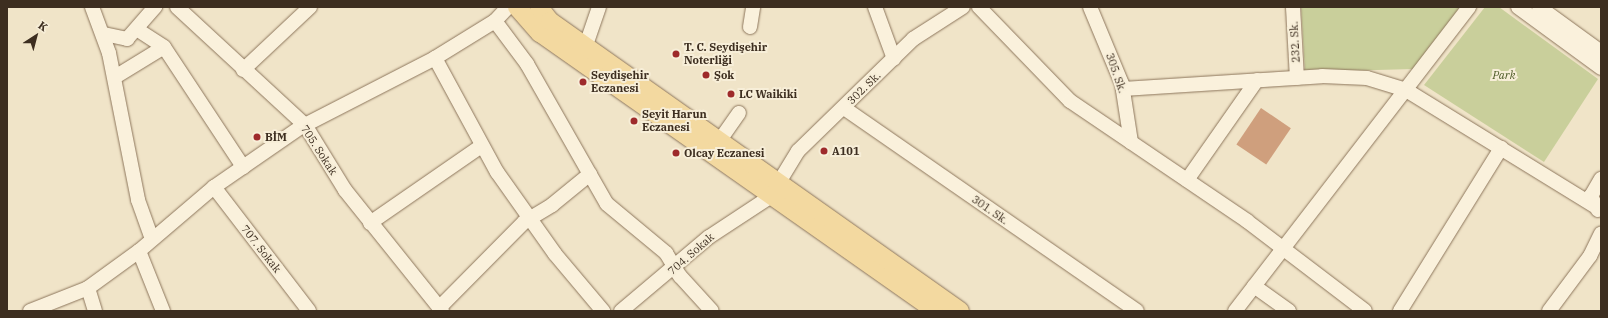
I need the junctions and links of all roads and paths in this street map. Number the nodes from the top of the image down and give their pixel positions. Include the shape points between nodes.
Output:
1 (92, 7) edge
2 (155, 7) edge
3 (177, 7) edge
4 (310, 7) edge
5 (508, 7) edge
6 (517, 7) edge
7 (539, 7) edge
8 (599, 7) edge
9 (753, 7) edge
10 (875, 7) edge
11 (963, 7) edge
12 (979, 7) edge
13 (1090, 7) edge
14 (1293, 7) edge
15 (1469, 7) edge
16 (1518, 7) edge
17 (1539, 7) edge
18 (495, 21) junction
19 (750, 27) dead end
20 (138, 30) junction
21 (104, 34) junction
22 (586, 45) junction
23 (164, 47) junction
24 (1601, 52) edge
25 (435, 58) junction
26 (894, 59) junction
27 (1601, 68) edge
28 (243, 70) junction
29 (115, 77) junction
30 (1297, 78) junction
31 (1257, 80) junction
32 (1123, 89) junction
33 (1406, 90) junction
34 (844, 108) junction
35 (739, 114) dead end
36 (305, 125) junction
37 (720, 140) junction
38 (1131, 142) junction
39 (481, 146) junction
40 (1501, 148) junction
41 (243, 167) junction
42 (590, 174) junction
43 (1601, 179) edge
44 (1186, 180) junction
45 (214, 187) junction
46 (775, 190) junction
47 (1598, 211) edge
48 (531, 217) junction
49 (370, 223) junction
50 (1601, 234) edge
51 (152, 239) junction
52 (1282, 249) junction
53 (139, 251) junction
54 (676, 267) junction
55 (1254, 286) junction
56 (88, 288) junction
57 (441, 310) edge
58 (30, 311) edge
59 (95, 311) edge
60 (163, 311) edge
61 (309, 311) edge
62 (603, 311) edge
63 (621, 311) edge
64 (712, 311) edge
65 (934, 311) edge
66 (960, 311) edge
67 (1137, 311) edge
68 (1235, 311) edge
69 (1289, 311) edge
70 (1365, 311) edge
71 (1400, 311) edge
72 (1549, 311) edge

1 - 21 street
2 - 20 street
3 - 28 street, 705. Sokak
4 - 28 street
5 - 18 street
6 - 46 main road via 540,33
7 - 22 main road via 550,21
8 - 22 street
9 - 19 street
10 - 26 street
11 - 26 street, 302. Sk. via 913,39
12 - 38 street via 1043,77 1070,101
13 - 32 street, 305. Sk.
14 - 30 street, 232. Sk.
15 - 33 street
16 - 27 street
17 - 24 street
18 - 25 street
18 - 42 street via 527,64
20 - 21 street via 126,39
20 - 23 street
21 - 29 street
22 - 37 main road
23 - 29 street
23 - 41 street
25 - 36 street
25 - 39 street
26 - 34 street, 302. Sk.
28 - 36 street, 705. Sokak
29 - 51 street via 138,200
30 - 31 street
30 - 33 street via 1367,78
31 - 32 street
31 - 44 street
32 - 38 street, 305. Sk.
33 - 40 street
33 - 52 street
34 - 46 street, 302. Sk. via 798,151
34 - 67 street, 301. Sk.
35 - 37 street
36 - 41 street
36 - 49 street, 705. Sokak
37 - 46 main road
38 - 44 street
39 - 48 street
39 - 49 street
40 - 47 street
40 - 71 street
41 - 45 street
42 - 48 street
42 - 54 street via 607,204 666,253
43 - 47 street via 1591,196
44 - 52 street
45 - 51 street
45 - 61 street, 707. Sokak
46 - 54 street, 704. Sokak via 709,236
46 - 65 main road
46 - 66 main road
48 - 57 street
48 - 62 street via 555,254
49 - 57 street, 705. Sokak
50 - 72 street via 1590,256
51 - 53 street
52 - 55 street
52 - 70 street
53 - 56 street
53 - 60 street
54 - 63 street, 704. Sokak
54 - 64 street
55 - 68 street
55 - 69 street
56 - 58 street
56 - 59 street

